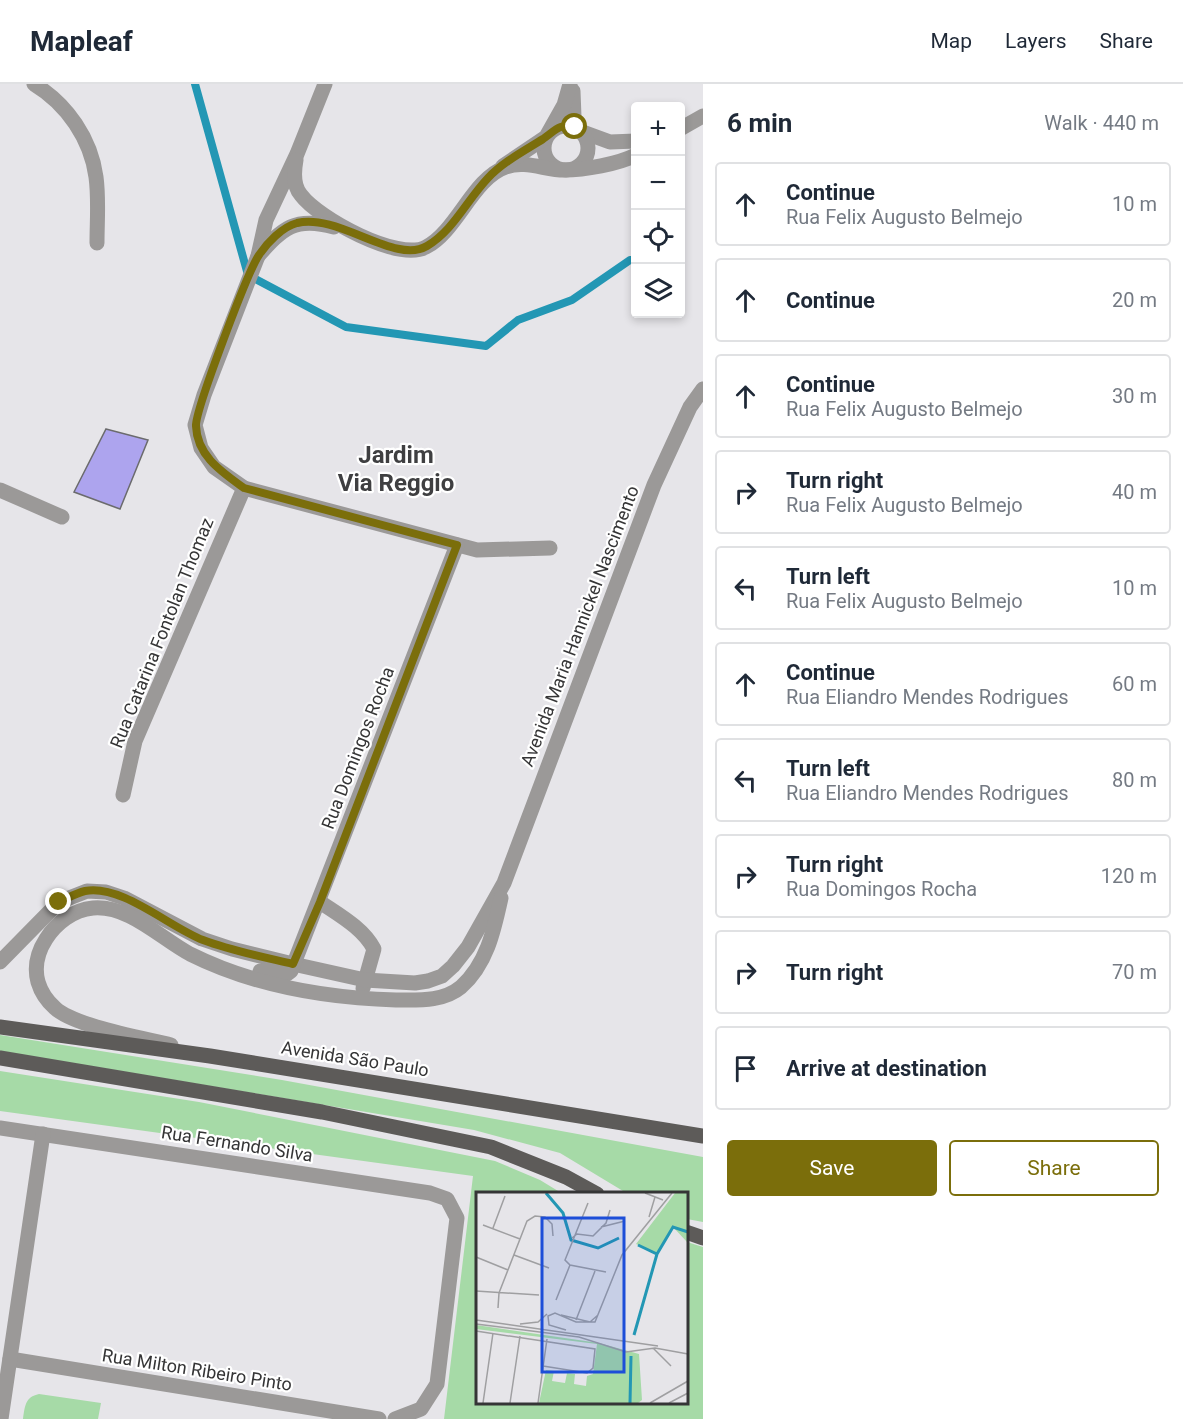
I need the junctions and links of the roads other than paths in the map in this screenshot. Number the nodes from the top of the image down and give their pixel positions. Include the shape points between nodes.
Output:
1 (33, 84) edge
2 (325, 84) edge
3 (571, 84) edge
4 (703, 116) edge
5 (685, 127) edge
6 (580, 131) junction
7 (548, 134) junction
8 (631, 141) edge
9 (297, 154) junction
10 (633, 156) edge
11 (566, 169) junction
12 (496, 171) junction
13 (301, 196) junction
14 (274, 201) junction
15 (295, 224) junction
16 (355, 232) junction
17 (97, 243) dead end
18 (257, 260) junction
19 (703, 389) edge
20 (244, 488) junction
21 (0, 490) edge
22 (62, 517) dead end
23 (457, 545) junction
24 (550, 548) dead end
25 (123, 795) dead end
26 (504, 883) junction
27 (320, 902) junction
28 (189, 953) junction
29 (0, 962) edge
30 (293, 964) junction
31 (365, 981) junction
32 (358, 998) junction
33 (0, 1027) edge
34 (210, 1056) junction
35 (0, 1058) edge
36 (0, 1128) edge
37 (43, 1134) junction
38 (703, 1136) edge
39 (593, 1192) edge
40 (688, 1232) edge
41 (703, 1238) edge
42 (10, 1359) junction
43 (1, 1419) edge
44 (379, 1419) edge
45 (394, 1419) edge

1 - 17 street via 57,102 83,136 96,177
2 - 9 street
3 - 6 street via 574,117
3 - 7 street
4 - 5 street
6 - 7 street via 568,125
6 - 8 street via 610,142
6 - 11 street via 587,140 588,152 582,163
7 - 11 street via 544,148 547,159 550,164
7 - 12 street
9 - 13 street via 294,175
9 - 14 street
10 - 11 street via 614,163
11 - 12 street via 516,165
12 - 16 street via 438,239 426,247 399,250
13 - 14 street via 289,190
13 - 15 street via 307,209
13 - 16 street via 318,212
14 - 15 street via 276,220
14 - 18 street
15 - 16 street via 327,225
15 - 18 street via 276,237
18 - 20 street via 195,425 201,448 214,467
19 - 26 street, Avenida Maria Hannickel Nascimento via 690,407 654,485
20 - 23 street
20 - 25 street, Rua Catarina Fontolan Thomaz via 135,741
21 - 22 street
23 - 24 street via 477,550
23 - 27 street, Rua Domingos Rocha
26 - 31 street, Avenida Maria Hannickel Nascimento via 468,947 442,976 415,983
26 - 32 street, Avenida Maria Hannickel Nascimento via 485,956 460,987 426,1000
27 - 30 street, Rua Domingos Rocha
27 - 31 street via 346,919 371,943 374,949
28 - 30 street, Avenida Maria Hannickel Nascimento via 278,974 287,974
28 - 32 street, Avenida Maria Hannickel Nascimento via 229,970 288,987
28 - 34 street, Avenida Maria Hannickel Nascimento via 114,910 94,908 76,912 52,930 41,947 35,973 41,992 56,1009 76,1020
29 - 30 street, Avenida Maria Hannickel Nascimento via 59,902 87,891 124,898 202,939
30 - 31 street, Avenida Maria Hannickel Nascimento
31 - 32 street
33 - 34 main road, Avenida São Paulo
34 - 38 main road, Avenida São Paulo
35 - 39 main road via 322,1112 491,1147
36 - 37 street, Rua Fernando Silva
37 - 42 street
37 - 45 street, Rua Fernando Silva via 430,1193 447,1199 457,1218 437,1384 421,1409
40 - 41 main road
42 - 43 street
42 - 44 street, Rua Milton Ribeiro Pinto

